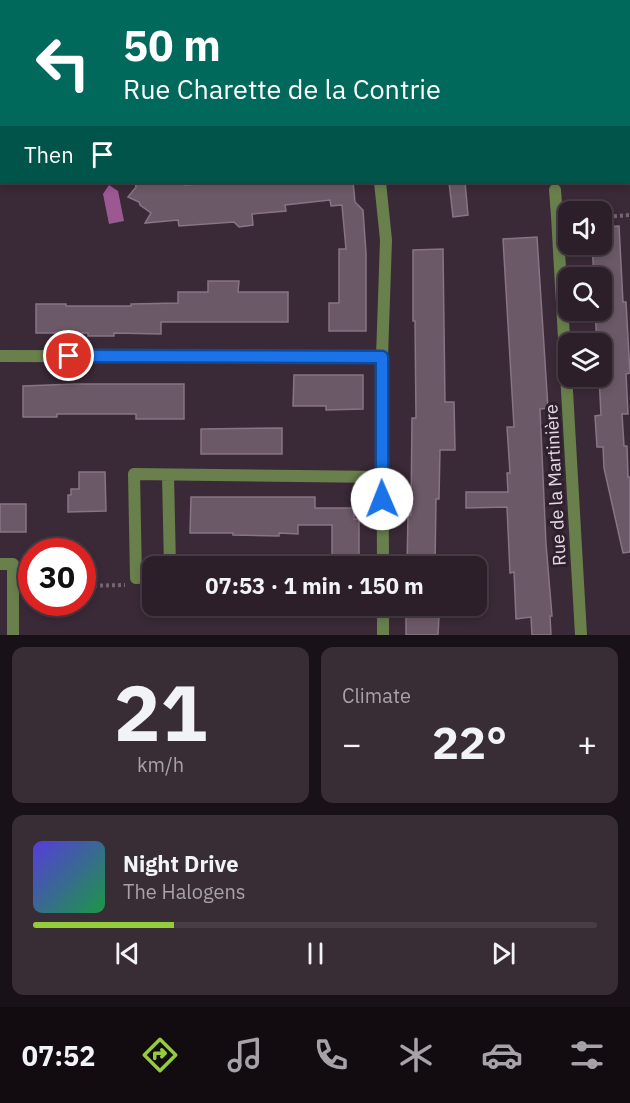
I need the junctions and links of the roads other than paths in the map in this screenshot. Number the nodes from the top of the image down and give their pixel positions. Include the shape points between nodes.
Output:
1 (380, 183) edge
2 (555, 190) dead end
3 (0, 356) edge
4 (382, 357) junction
5 (168, 475) junction
6 (382, 477) junction
7 (170, 556) edge
8 (383, 556) edge
9 (0, 564) edge
10 (142, 578) edge
11 (383, 616) edge
12 (13, 635) edge
13 (383, 635) edge
14 (581, 635) edge

1 - 4 street via 386,240
2 - 14 street, Rue de la Martinière
3 - 4 street
4 - 6 street
5 - 6 street
5 - 7 street
5 - 10 street via 134,474 136,578
6 - 8 street
9 - 12 street via 13,564
11 - 13 street

